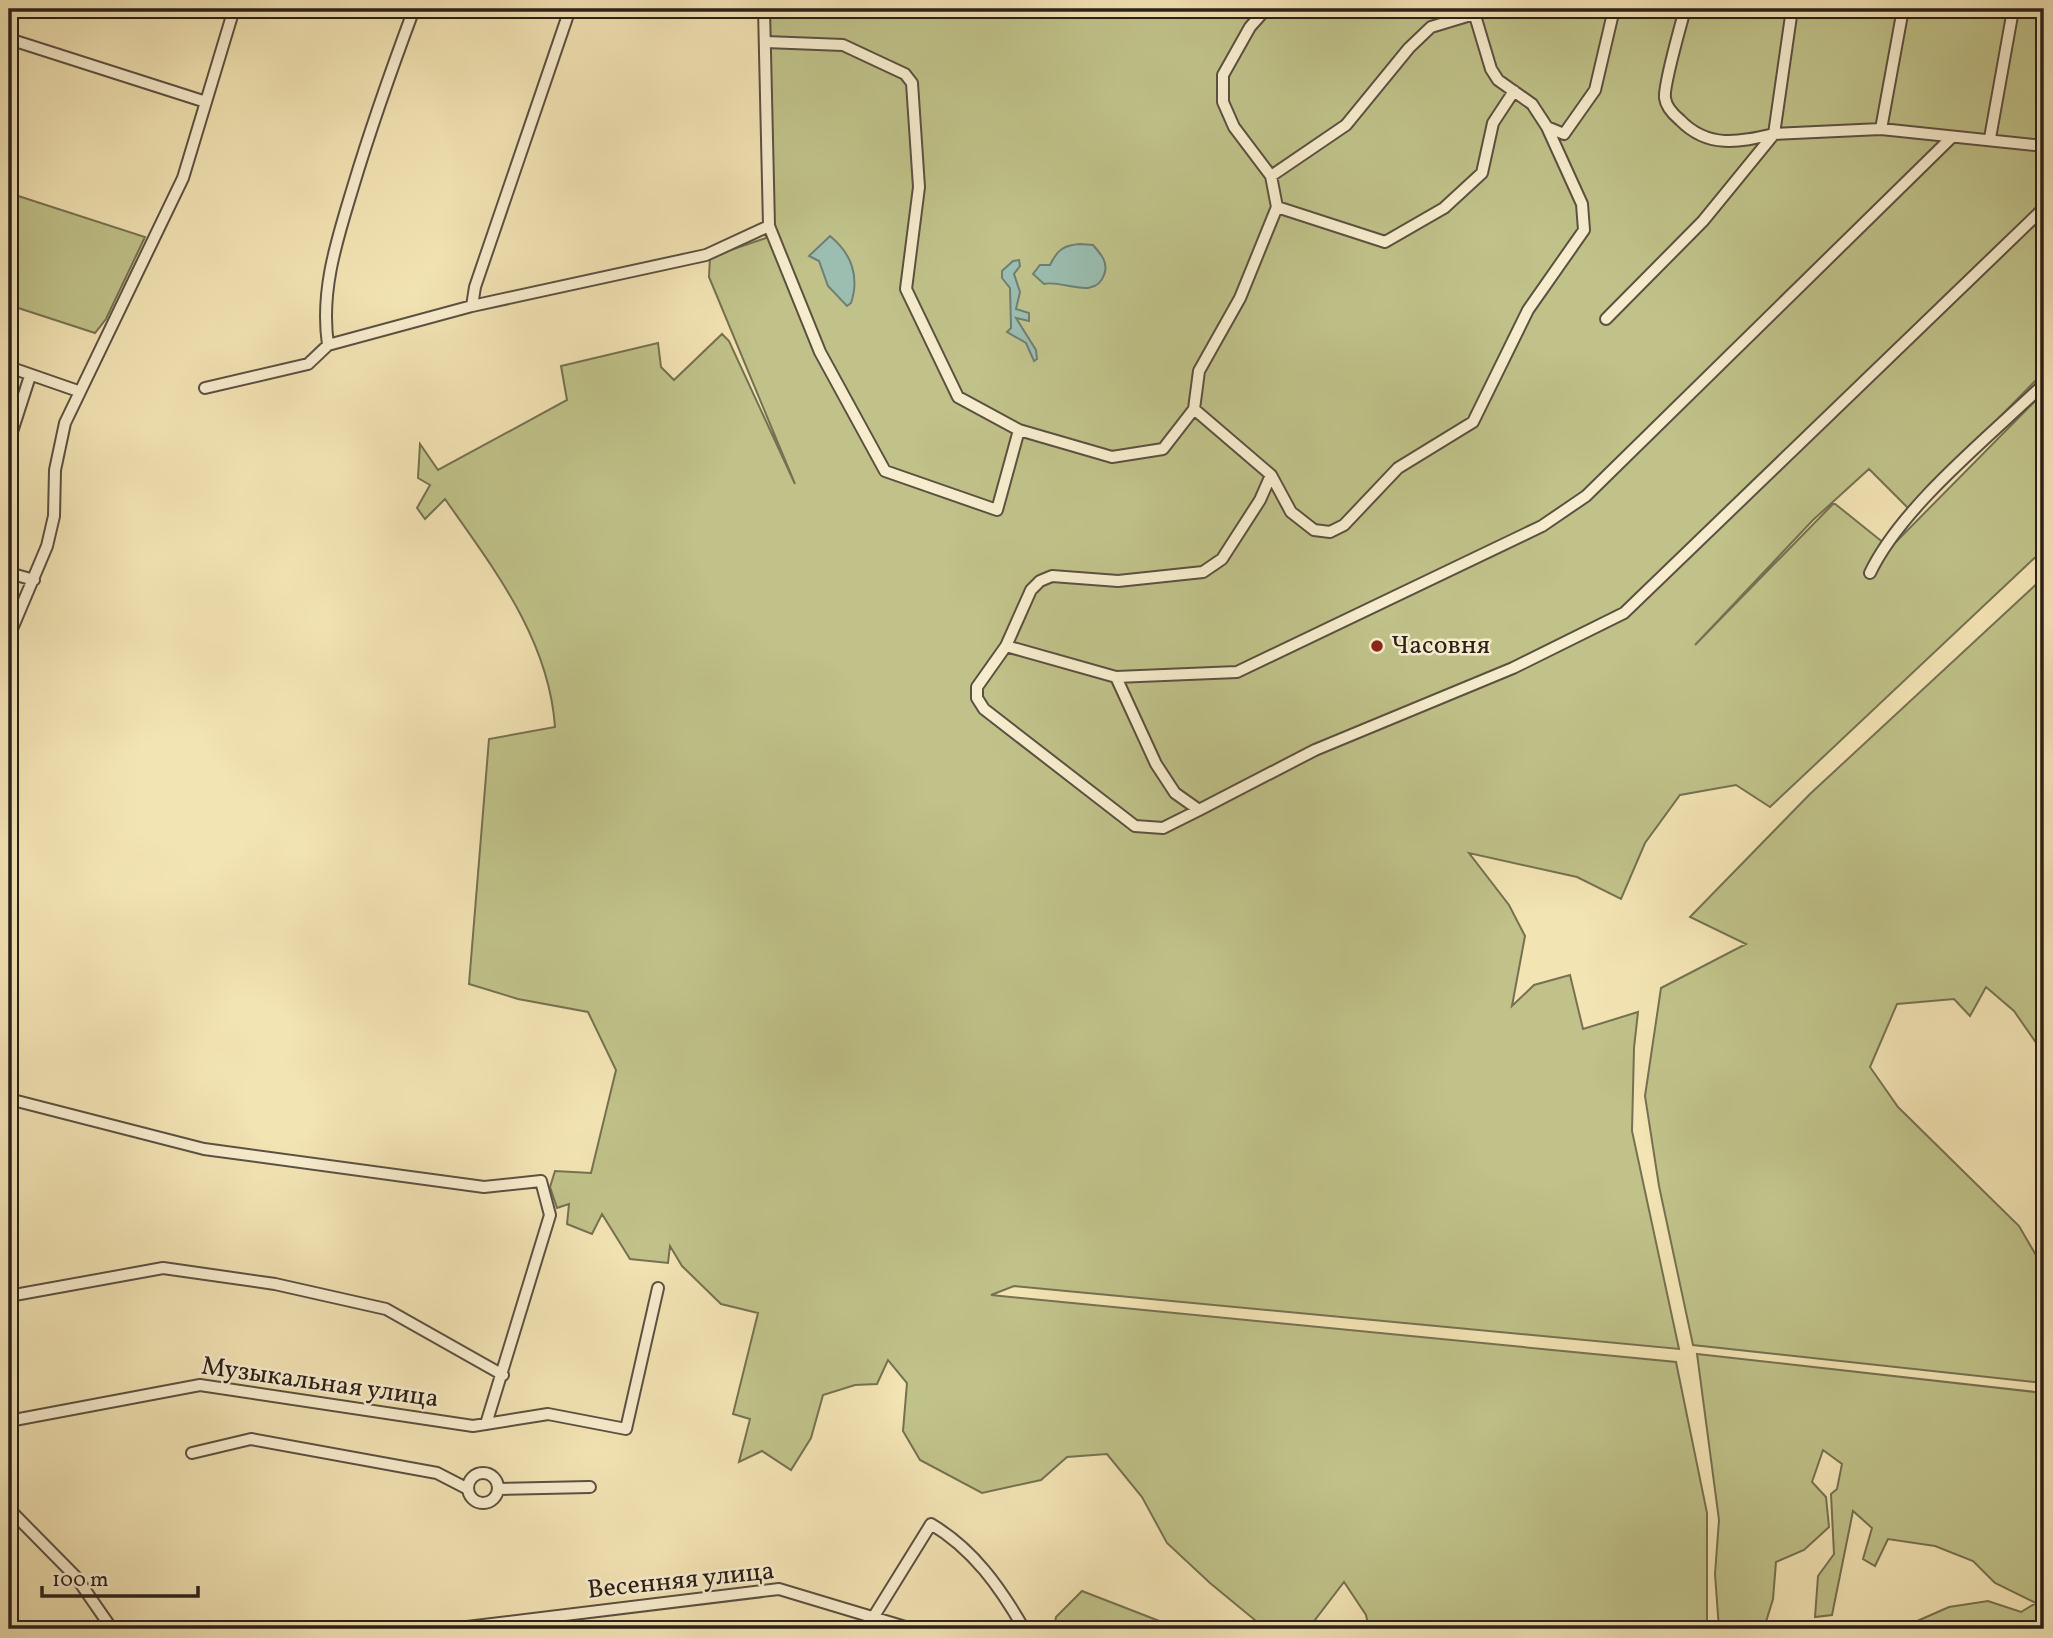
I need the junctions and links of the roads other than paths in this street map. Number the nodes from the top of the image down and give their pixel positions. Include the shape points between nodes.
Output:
1 (234, 9) edge
2 (414, 9) edge
3 (570, 9) edge
4 (764, 9) edge
5 (1266, 9) edge
6 (1614, 9) edge
7 (1685, 9) edge
8 (1792, 9) edge
9 (1903, 9) edge
10 (2013, 10) edge
11 (1473, 11) edge
12 (9, 39) edge
13 (766, 42) junction
14 (1514, 91) junction
15 (206, 102) junction
16 (1547, 127) junction
17 (1881, 129) junction
18 (1774, 134) junction
19 (1952, 137) junction
20 (1990, 138) junction
21 (2044, 146) edge
22 (1271, 176) junction
23 (1278, 207) junction
24 (2044, 208) edge
25 (769, 226) junction
26 (472, 306) junction
27 (1606, 319) dead end
28 (328, 345) junction
29 (9, 368) edge
30 (30, 376) junction
31 (2044, 384) edge
32 (205, 388) dead end
33 (78, 391) junction
34 (1194, 409) junction
35 (1019, 430) junction
36 (9, 441) edge
37 (1271, 475) junction
38 (9, 573) edge
39 (1870, 573) dead end
40 (34, 580) junction
41 (9, 636) edge
42 (1006, 646) junction
43 (1116, 677) junction
44 (1199, 810) junction
45 (9, 1099) edge
46 (658, 1288) dead end
47 (9, 1296) edge
48 (503, 1375) junction
49 (9, 1421) edge
50 (486, 1424) junction
51 (192, 1453) dead end
52 (590, 1487) dead end
53 (468, 1489) junction
54 (498, 1489) junction
55 (9, 1509) edge
56 (872, 1618) junction
57 (112, 1629) edge
58 (450, 1629) edge
59 (866, 1629) edge
60 (912, 1629) edge
61 (1024, 1629) edge

1 - 15 street
2 - 28 street via 376,109 332,257 324,314
3 - 26 street
4 - 13 street
5 - 22 street via 1250,27 1223,75 1223,102 1234,127
6 - 16 street via 1595,90 1564,134
7 - 18 street via 1665,98 1671,112 1688,129 1712,142
8 - 18 street
9 - 17 street
10 - 20 street
11 - 14 street via 1491,69
11 - 22 street via 1431,27 1346,125
12 - 15 street
13 - 25 street
13 - 35 street via 843,45 905,74 912,83 919,187 906,289 958,397
14 - 16 street via 1532,104
14 - 23 street via 1493,123 1482,173 1444,208 1385,242
15 - 33 street via 183,178
16 - 37 street via 1582,204 1584,230 1528,310 1473,422 1398,468 1344,526 1330,532 1314,530 1291,512
17 - 18 street
17 - 19 street
18 - 27 street via 1703,221
19 - 20 street
19 - 43 street via 1586,496 1542,526 1237,672
20 - 21 street
22 - 23 street
23 - 34 street via 1240,298 1199,371
24 - 44 street via 1624,613 1513,668 1315,750
25 - 26 street via 706,256
25 - 35 street via 820,352 885,471 997,510
26 - 28 street
28 - 32 street via 308,364
29 - 30 street
30 - 33 street
30 - 36 street
31 - 39 street via 1883,545
33 - 40 street via 65,423 55,470 54,516
34 - 35 street via 1163,449 1112,457
34 - 37 street
37 - 42 street via 1222,559 1203,572 1118,581 1052,576 1031,590
38 - 40 street
40 - 41 street
42 - 43 street
42 - 44 street via 977,687 984,709 1135,826 1163,828
43 - 44 street via 1156,764 1175,793
45 - 48 street via 204,1149 255,1157 484,1187 541,1181 550,1215
46 - 50 street, Музыкальная улица via 626,1429 548,1414
47 - 48 street via 163,1268 275,1284 386,1309
48 - 50 street
49 - 50 street, Музыкальная улица via 200,1385 473,1426
51 - 53 street via 251,1439 437,1473
52 - 54 street
53 - 54 street via 472,1498 486,1502
53 - 54 street via 473,1476 482,1472 492,1476
55 - 57 street via 76,1577
56 - 58 street, Весенняя улица via 779,1588
56 - 59 street
56 - 60 street, Весенняя улица
56 - 61 street via 931,1524 956,1538 1000,1588

